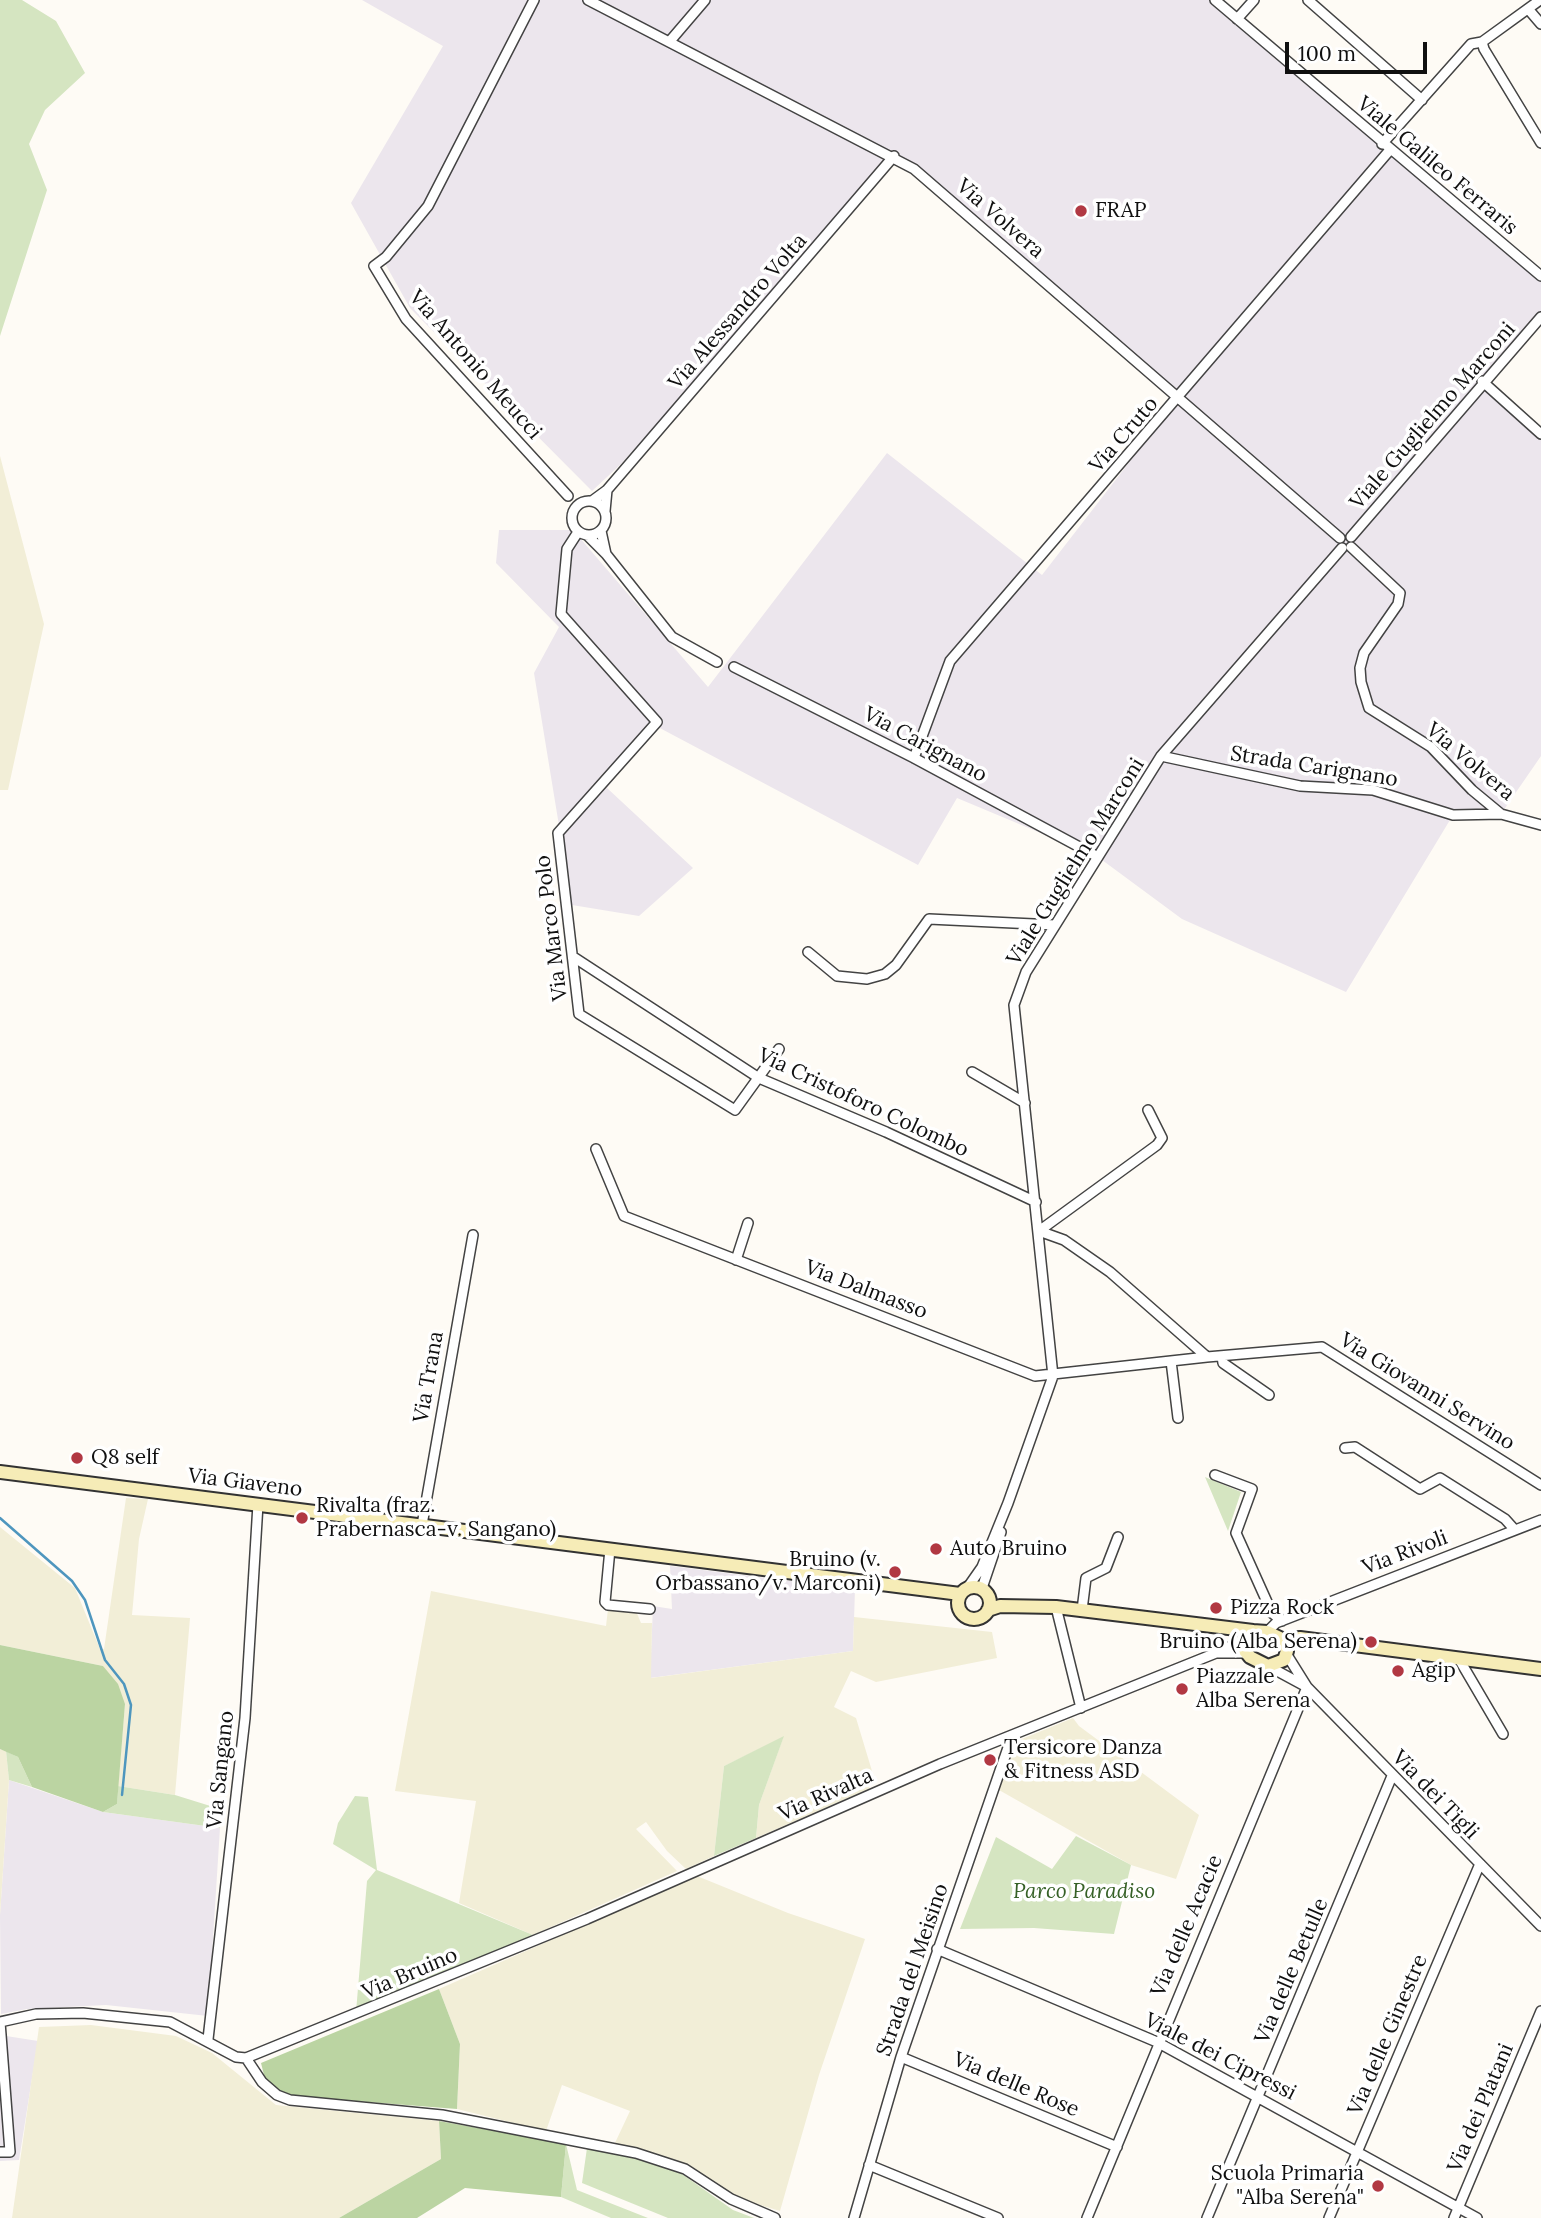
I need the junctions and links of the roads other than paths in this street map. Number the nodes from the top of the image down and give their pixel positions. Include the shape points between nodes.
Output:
1 (534, 0) edge
2 (588, 0) edge
3 (705, 0) edge
4 (1215, 0) edge
5 (1254, 0) edge
6 (1308, 0) edge
7 (1540, 0) edge
8 (1529, 10) junction
9 (1237, 19) junction
10 (1541, 24) edge
11 (670, 41) junction
12 (1482, 41) junction
13 (1422, 100) junction
14 (1541, 144) edge
15 (1386, 147) junction
16 (894, 156) junction
17 (1541, 276) edge
18 (1541, 317) edge
19 (1482, 382) junction
20 (1180, 398) junction
21 (1541, 434) edge
22 (607, 490) junction
23 (568, 496) junction
24 (587, 502) junction
25 (574, 510) junction
26 (605, 511) junction
27 (601, 531) junction
28 (578, 532) junction
29 (589, 536) junction
30 (1348, 544) junction
31 (606, 554) junction
32 (717, 662) dead end
33 (734, 667) dead end
34 (1161, 756) junction
35 (914, 758) junction
36 (1501, 814) junction
37 (1541, 825) edge
38 (1098, 857) junction
39 (1055, 925) junction
40 (808, 952) dead end
41 (575, 958) junction
42 (779, 1049) dead end
43 (972, 1072) dead end
44 (759, 1078) junction
45 (1025, 1103) junction
46 (1148, 1110) dead end
47 (596, 1149) dead end
48 (1036, 1202) junction
49 (748, 1223) dead end
50 (1039, 1231) junction
51 (473, 1235) dead end
52 (736, 1260) junction
53 (1222, 1356) junction
54 (1207, 1357) junction
55 (1171, 1361) junction
56 (1053, 1376) junction
57 (1269, 1395) dead end
58 (1178, 1418) dead end
59 (1345, 1448) dead end
60 (0, 1472) edge
61 (1215, 1475) dead end
62 (1541, 1485) edge
63 (1008, 1503) junction
64 (258, 1504) junction
65 (1541, 1520) edge
66 (422, 1525) junction
67 (1514, 1530) junction
68 (1118, 1537) dead end
69 (610, 1549) junction
70 (985, 1591) junction
71 (962, 1595) junction
72 (1056, 1607) junction
73 (650, 1609) dead end
74 (988, 1610) junction
75 (1082, 1610) junction
76 (1282, 1620) junction
77 (1199, 1625) junction
78 (1253, 1631) junction
79 (1267, 1632) junction
80 (1244, 1647) junction
81 (1286, 1649) junction
82 (1459, 1658) junction
83 (1268, 1666) junction
84 (1541, 1669) edge
85 (1307, 1687) junction
86 (1082, 1708) junction
87 (1503, 1734) dead end
88 (1012, 1736) junction
89 (1392, 1776) junction
90 (1479, 1866) junction
91 (587, 1919) joint
92 (1541, 1926) edge
93 (937, 1949) junction
94 (1541, 2011) edge
95 (0, 2022) edge
96 (208, 2039) junction
97 (1157, 2042) junction
98 (901, 2057) junction
99 (246, 2059) junction
100 (1259, 2096) junction
101 (1117, 2147) junction
102 (1357, 2150) junction
103 (0, 2152) edge
104 (869, 2165) junction
105 (1458, 2207) junction
106 (775, 2218) edge
107 (854, 2218) edge
108 (998, 2218) edge
109 (1087, 2218) edge
110 (1208, 2218) edge
111 (1329, 2218) edge
112 (1454, 2218) edge
113 (1477, 2218) edge

1 - 23 street, Via Antonio Meucci via 428,206 374,266 406,319
2 - 11 street, Via Volvera
3 - 11 street
4 - 9 street, Viale Galileo Ferraris
5 - 9 street
6 - 13 street
7 - 8 street, Via Cruto
8 - 10 street
8 - 12 street, Via Cruto
9 - 15 street, Viale Galileo Ferraris
11 - 16 street, Via Volvera
12 - 13 street, Via Cruto via 1471,44
12 - 14 street
13 - 15 street, Via Cruto
15 - 17 street, Viale Galileo Ferraris
15 - 20 street, Via Cruto
16 - 20 street, Via Volvera via 948,196
16 - 22 street, Via Alessandro Volta
18 - 19 street, Viale Guglielmo Marconi
19 - 21 street
19 - 30 street, Viale Guglielmo Marconi
20 - 30 street, Via Volvera
20 - 35 street, Via Cruto via 950,661
22 - 24 street, Via Alessandro Volta
22 - 26 street
23 - 24 street
23 - 25 street
24 - 25 street
24 - 26 street
25 - 28 street
26 - 27 street
27 - 29 street
27 - 31 street
28 - 29 street
28 - 41 street, Via Marco Polo via 567,549 561,614 657,722 558,833
29 - 31 street
30 - 34 street, Viale Guglielmo Marconi
30 - 36 street, Via Volvera via 1400,593 1398,604 1364,653 1361,682 1369,708 1431,747
31 - 32 street via 672,637
33 - 35 street, Via Carignano
34 - 36 street, Strada Carignano via 1300,786 1373,790 1453,815
34 - 38 street, Viale Guglielmo Marconi
35 - 38 street, Via Carignano
36 - 37 street, Via Volvera
38 - 39 street, Viale Guglielmo Marconi
39 - 40 street via 929,919 896,965 867,979 837,976
39 - 45 street, Viale Guglielmo Marconi via 1026,972 1014,1005
41 - 44 street, Via Cristoforo Colombo
41 - 44 street, Via Marco Polo via 579,1014 584,1019 735,1110
42 - 44 street, Via Marco Polo
43 - 45 street
44 - 48 street, Via Cristoforo Colombo
45 - 48 street, Viale Guglielmo Marconi
46 - 50 street via 1162,1138 1157,1145
47 - 52 street, Via Dalmasso via 624,1216
48 - 50 street, Viale Guglielmo Marconi
49 - 52 street
50 - 54 street via 1064,1240 1111,1272
50 - 56 street, Viale Guglielmo Marconi
51 - 66 street, Via Trana
52 - 56 street, Via Dalmasso via 1035,1376
53 - 54 street, Via Giovanni Servino
53 - 57 street via 1223,1363
53 - 62 street, Via Giovanni Servino via 1322,1347
54 - 55 street, Via Dalmasso
55 - 56 street, Via Dalmasso
55 - 58 street
56 - 63 street, Viale Guglielmo Marconi
59 - 67 street via 1355,1447 1420,1489 1440,1478 1505,1519
60 - 64 main road, Via Giaveno
61 - 76 street via 1252,1489 1236,1533 1272,1613
63 - 70 street, Viale Guglielmo Marconi
63 - 71 street, Viale Guglielmo Marconi via 982,1567
64 - 66 main road, Via Giaveno
64 - 96 street, Via Sangano via 245,1718
65 - 67 street, Via Rivoli
66 - 69 main road, Via Giaveno
67 - 76 street, Via Rivoli
68 - 75 street via 1106,1568 1086,1578
69 - 71 main road, Via Giaveno
69 - 73 street via 606,1602
70 - 71 main road
70 - 72 main road
70 - 74 main road
71 - 74 main road via 961,1613 981,1617
72 - 74 main road
72 - 75 main road
72 - 86 street
75 - 77 main road
76 - 79 street, Via Rivoli
76 - 81 street
77 - 78 main road
77 - 80 main road
78 - 79 main road
78 - 80 main road
79 - 81 main road
80 - 83 main road
80 - 86 street, Via Rivalta via 1216,1653
81 - 82 main road via 1315,1641
81 - 83 main road via 1280,1664
81 - 85 street, Via dei Tigli
82 - 84 main road
82 - 87 street
83 - 85 street, Via dei Tigli
85 - 89 street, Via dei Tigli
85 - 97 street, Via delle Acacie
86 - 88 street, Via Rivalta
88 - 91 street, Via Rivalta
88 - 93 street, Strada del Meisino
89 - 90 street, Via dei Tigli
89 - 100 street, Via delle Betulle
90 - 92 street, Via dei Tigli
90 - 102 street, Via delle Ginestre
91 - 99 street, Via Bruino
93 - 97 street, Viale dei Cipressi
93 - 98 street, Strada del Meisino
94 - 105 street, Via dei Platani
95 - 96 street via 50,2013 143,2017 170,2022
95 - 103 street via 10,2152
96 - 99 street
97 - 100 street, Viale dei Cipressi
97 - 101 street, Via delle Acacie
98 - 101 street, Via delle Rose
98 - 104 street, Strada del Meisino
99 - 106 street via 262,2082 290,2100 442,2115 636,2154 685,2169 731,2199
100 - 102 street, Viale dei Cipressi
100 - 110 street, Via delle Betulle
101 - 109 street, Via delle Acacie
102 - 105 street, Viale dei Cipressi
102 - 111 street, Via delle Ginestre
104 - 107 street, Strada del Meisino
104 - 108 street
105 - 112 street, Via dei Platani
105 - 113 street, Viale dei Cipressi

